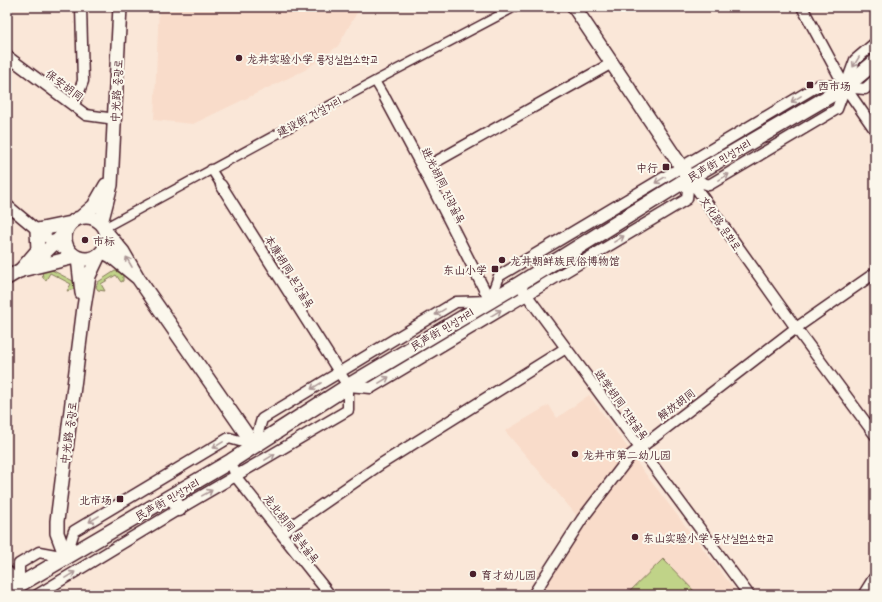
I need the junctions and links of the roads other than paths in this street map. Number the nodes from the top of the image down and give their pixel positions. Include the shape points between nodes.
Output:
1 (81, 7) edge
2 (120, 7) edge
3 (516, 7) edge
4 (574, 7) edge
5 (802, 7) edge
6 (875, 43) edge
7 (7, 56) edge
8 (875, 62) edge
9 (612, 63) junction
10 (875, 80) edge
11 (375, 81) junction
12 (845, 87) junction
13 (385, 98) joint
14 (74, 105) junction
15 (115, 119) junction
16 (875, 130) edge
17 (211, 169) junction
18 (423, 169) junction
19 (685, 172) junction
20 (111, 174) junction
21 (221, 185) joint
22 (7, 205) edge
23 (72, 225) junction
24 (104, 228) junction
25 (37, 230) junction
26 (54, 243) junction
27 (99, 255) junction
28 (77, 258) junction
29 (20, 271) junction
30 (875, 273) edge
31 (7, 278) edge
32 (138, 278) junction
33 (523, 290) junction
34 (490, 301) junction
35 (84, 307) junction
36 (796, 328) junction
37 (566, 348) junction
38 (339, 372) junction
39 (348, 386) junction
40 (875, 435) edge
41 (254, 445) junction
42 (639, 447) junction
43 (231, 461) junction
44 (236, 477) junction
45 (175, 503) junction
46 (281, 533) junction
47 (66, 557) junction
48 (7, 571) edge
49 (875, 579) edge
50 (19, 585) junction
51 (7, 592) edge
52 (37, 595) edge
53 (330, 595) edge
54 (533, 595) edge
55 (749, 595) edge
56 (865, 595) edge

1 - 14 street via 83,81
2 - 15 street, 中光路 중광로
3 - 11 street, 建设街 건설거리
4 - 9 street, 文化路 문화로
5 - 12 street
6 -> 12 street via 855,60
7 - 14 street, 保安胡同
8 - 12 main road, 民声街 민성거리
9 - 18 street
9 - 19 street, 文化路 문화로
10 - 12 street via 864,89
11 - 13 street, 进光胡同 진광골목
11 - 17 street, 建设街 건설거리
12 - 16 street
12 - 19 main road, 民声街 민성거리
13 - 18 street, 进光胡同 진광골목
14 - 15 street, 保安胡同 via 86,115
15 - 20 street, 中光路 중광로
17 - 21 street, 本康胡同 본강골목
17 - 24 street, 建设街 건설거리
18 - 34 street, 进光胡同 진광골목
19 - 33 main road, 民声街 민성거리
19 -> 34 street via 499,276
19 - 36 street, 文化路 문화로
20 - 23 street, 中光路 중광로 via 98,200
20 - 24 street, 中光路 중광로 via 112,184
21 - 38 street, 本康胡同 본강골목
22 - 25 street
23 - 24 street via 89,217
23 - 25 street
23 - 26 street, 中光路 중광로
23 - 28 street via 66,246
24 - 27 street via 107,243
32 -> 24 street via 123,252
25 - 26 street
25 - 29 street via 38,250
26 - 28 street
26 - 29 street, 中光路 중광로 via 36,261
27 - 28 street via 90,259
27 - 32 street via 103,252 111,256
27 - 35 street, 中光路 중광로 via 89,276
28 - 29 street
28 - 35 street, 中光路 중광로
29 - 31 street
30 - 36 street, 解放胡同
32 - 41 street
33 - 34 main road, 民声街 민성거리
33 - 37 street, 进学胡同 진학골목
39 -> 33 street via 371,388
34 -> 38 street via 456,302
34 - 39 main road, 民声街 민성거리
35 - 47 street, 中光路 중광로 via 57,521 57,533
36 - 40 street, 文化路 문화로
36 - 42 street, 解放胡同
37 - 42 street, 进学胡同 진학골목
37 - 46 street via 381,464
38 - 39 street, 本康胡同 본강골목
38 -> 41 street via 262,418
39 - 41 main road, 民声街 민성거리
44 -> 39 street via 348,410
41 - 43 main road, 民声街 민성거리
41 -> 47 street via 229,438 222,442 74,531
42 - 54 street, 解放胡同 via 582,519
42 - 55 street, 进学胡同 진학골목
43 - 44 street
43 - 45 main road, 民声街 민성거리
45 -> 44 street
44 - 46 street, 龙北胡同 룡북골목
45 - 47 main road, 民声街 민성거리
52 -> 45 street
46 - 53 street, 龙北胡同 룡북골목
47 - 50 main road, 民声街 민성거리
48 - 50 street
49 - 56 street
50 - 51 main road, 民声街 민성거리

